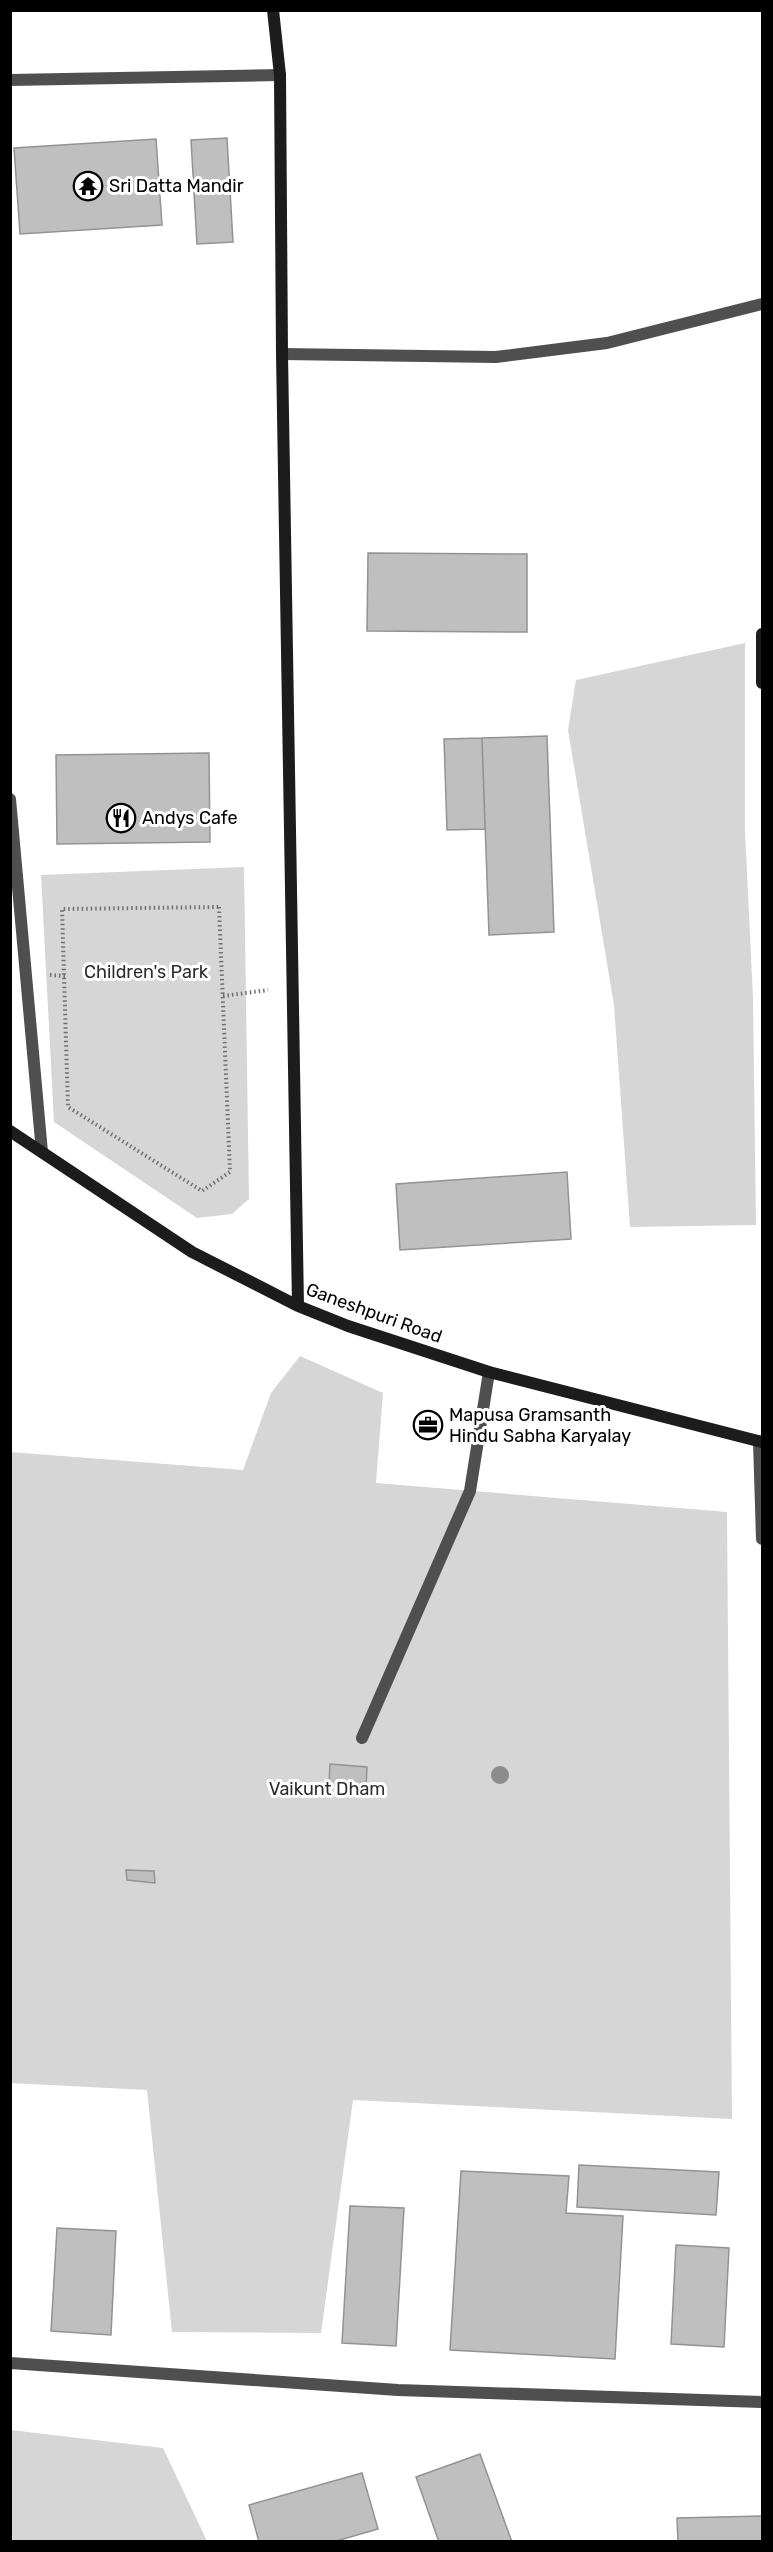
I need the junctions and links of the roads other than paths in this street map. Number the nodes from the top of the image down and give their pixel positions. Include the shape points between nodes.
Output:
1 (273, 10) edge
2 (280, 75) junction
3 (10, 80) edge
4 (762, 304) edge
5 (282, 354) junction
6 (762, 634) edge
7 (762, 683) edge
8 (10, 799) edge
9 (10, 1131) edge
10 (42, 1152) junction
11 (298, 1306) junction
12 (489, 1372) junction
13 (761, 1442) edge
14 (762, 1539) edge
15 (362, 1738) dead end
16 (10, 2363) edge
17 (762, 2402) edge

1 - 2 street
2 - 3 street
2 - 5 street
4 - 5 street via 607,343 496,357
5 - 11 street
6 - 7 street
8 - 10 street
9 - 10 street, Ganeshpuri Road
10 - 11 street, Ganeshpuri Road via 192,1252
11 - 12 street, Ganeshpuri Road
12 - 13 street, Ganeshpuri Road
12 - 15 street via 470,1491
13 - 14 street
16 - 17 street via 398,2390

